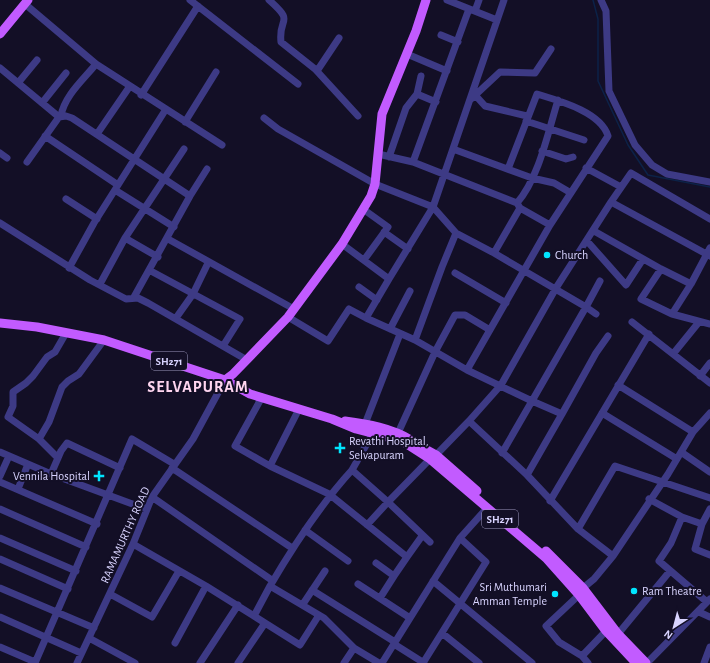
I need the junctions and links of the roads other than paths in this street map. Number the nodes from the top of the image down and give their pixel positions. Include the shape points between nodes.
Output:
1 (190, 0) edge
2 (269, 0) edge
3 (426, 0) edge
4 (447, 0) edge
5 (479, 0) edge
6 (504, 0) edge
7 (601, 0) edge
8 (26, 2) edge
9 (457, 2) edge
10 (198, 6) junction
11 (472, 10) junction
12 (497, 20) junction
13 (0, 34) edge
14 (441, 36) dead end
15 (339, 38) dead end
16 (458, 42) junction
17 (552, 49) dead end
18 (407, 54) junction
19 (37, 60) dead end
20 (96, 64) junction
21 (0, 68) edge
22 (317, 71) junction
23 (447, 71) junction
24 (216, 72) dead end
25 (66, 73) dead end
26 (421, 76) dead end
27 (18, 83) junction
28 (298, 84) dead end
29 (130, 86) junction
30 (417, 94) junction
31 (141, 95) junction
32 (473, 98) junction
33 (558, 100) junction
34 (436, 102) junction
35 (42, 103) junction
36 (166, 109) junction
37 (60, 116) junction
38 (358, 116) dead end
39 (264, 118) dead end
40 (526, 118) junction
41 (185, 122) junction
42 (550, 128) junction
43 (97, 134) junction
44 (45, 136) junction
45 (584, 140) dead end
46 (222, 146) dead end
47 (184, 149) dead end
48 (453, 149) junction
49 (542, 151) junction
50 (0, 153) edge
51 (378, 154) junction
52 (389, 157) junction
53 (573, 157) dead end
54 (7, 158) dead end
55 (134, 160) junction
56 (27, 162) dead end
57 (413, 162) junction
58 (586, 168) junction
59 (207, 169) dead end
60 (508, 169) junction
61 (444, 175) junction
62 (163, 178) junction
63 (532, 178) junction
64 (710, 182) edge
65 (375, 184) junction
66 (117, 187) junction
67 (621, 187) junction
68 (571, 193) junction
69 (190, 196) junction
70 (66, 199) dead end
71 (611, 202) junction
72 (518, 206) junction
73 (434, 207) junction
74 (144, 208) junction
75 (363, 209) junction
76 (97, 219) junction
77 (710, 219) edge
78 (0, 223) edge
79 (550, 225) junction
80 (174, 227) junction
81 (594, 231) junction
82 (384, 232) junction
83 (456, 233) junction
84 (125, 238) junction
85 (168, 239) junction
86 (586, 242) junction
87 (342, 244) junction
88 (408, 249) junction
89 (709, 252) edge
90 (494, 253) junction
91 (158, 257) junction
92 (643, 259) junction
93 (364, 260) junction
94 (208, 263) junction
95 (69, 268) junction
96 (661, 269) junction
97 (149, 270) junction
98 (525, 271) junction
99 (455, 274) dead end
100 (389, 279) junction
101 (600, 281) dead end
102 (100, 284) junction
103 (691, 284) junction
104 (359, 287) dead end
105 (556, 288) junction
106 (410, 290) dead end
107 (193, 294) junction
108 (134, 297) junction
109 (377, 300) junction
110 (506, 302) junction
111 (586, 307) junction
112 (294, 309) junction
113 (596, 314) dead end
114 (672, 314) junction
115 (288, 317) junction
116 (176, 318) junction
117 (366, 318) junction
118 (632, 322) dead end
119 (698, 322) junction
120 (0, 323) edge
121 (710, 324) edge
122 (390, 329) junction
123 (490, 330) junction
124 (66, 333) junction
125 (400, 334) junction
126 (649, 334) junction
127 (608, 336) dead end
128 (104, 340) junction
129 (415, 340) junction
130 (223, 346) junction
131 (435, 352) junction
132 (673, 354) junction
133 (247, 360) junction
134 (710, 363) edge
135 (467, 370) junction
136 (233, 374) junction
137 (700, 376) junction
138 (225, 380) junction
139 (710, 384) edge
140 (501, 385) junction
141 (618, 385) junction
142 (240, 388) junction
143 (262, 398) junction
144 (532, 400) junction
145 (299, 409) junction
146 (602, 413) junction
147 (710, 413) edge
148 (562, 414) junction
149 (332, 419) junction
150 (469, 421) junction
151 (365, 424) junction
152 (398, 432) junction
153 (693, 432) junction
154 (373, 433) junction
155 (39, 438) junction
156 (0, 452) edge
157 (681, 452) junction
158 (502, 453) junction
159 (9, 456) junction
160 (433, 457) junction
161 (58, 458) junction
162 (677, 459) junction
163 (28, 464) junction
164 (173, 466) junction
165 (270, 466) junction
166 (120, 468) junction
167 (352, 470) junction
168 (710, 472) edge
169 (51, 474) junction
170 (526, 475) junction
171 (0, 476) edge
172 (0, 482) edge
173 (661, 482) junction
174 (18, 489) junction
175 (330, 494) junction
176 (108, 495) junction
177 (152, 497) junction
178 (710, 498) edge
179 (649, 499) junction
180 (550, 500) junction
181 (388, 502) junction
182 (487, 508) junction
183 (0, 509) edge
184 (146, 509) junction
185 (710, 509) edge
186 (682, 517) junction
187 (97, 524) junction
188 (702, 524) junction
189 (367, 525) junction
190 (578, 529) junction
191 (305, 530) junction
192 (422, 536) junction
193 (0, 538) edge
194 (460, 538) junction
195 (430, 542) dead end
196 (133, 544) junction
197 (86, 548) junction
198 (292, 548) junction
199 (710, 555) edge
200 (613, 556) junction
201 (407, 557) junction
202 (0, 559) edge
203 (348, 562) dead end
204 (376, 563) dead end
205 (76, 571) junction
206 (179, 571) junction
207 (325, 571) dead end
208 (670, 571) junction
209 (394, 576) junction
210 (433, 581) junction
211 (271, 583) junction
212 (358, 584) dead end
213 (206, 586) junction
214 (0, 588) edge
215 (68, 589) junction
216 (312, 590) junction
217 (581, 592) junction
218 (110, 594) junction
219 (380, 598) junction
220 (709, 600) edge
221 (460, 602) junction
222 (303, 604) junction
223 (238, 606) junction
224 (699, 612) junction
225 (57, 613) junction
226 (319, 615) junction
227 (254, 616) junction
228 (0, 617) edge
229 (710, 617) edge
230 (410, 618) junction
231 (265, 623) junction
232 (94, 628) junction
233 (606, 631) junction
234 (442, 633) junction
235 (618, 634) junction
236 (46, 637) junction
237 (89, 638) junction
238 (175, 643) dead end
239 (395, 643) junction
240 (0, 647) edge
241 (710, 647) edge
242 (354, 648) junction
243 (81, 653) junction
244 (582, 656) junction
245 (35, 662) edge
246 (77, 663) edge
247 (135, 663) edge
248 (200, 663) edge
249 (238, 663) edge
250 (344, 663) edge
251 (380, 663) edge
252 (423, 663) edge
253 (479, 663) edge
254 (532, 663) edge
255 (588, 663) edge
256 (636, 663) edge
257 (647, 663) edge
258 (704, 663) edge

1 - 10 street
2 - 22 street via 283,13 285,20 280,34 281,42
3 - 18 main road
4 - 9 street
5 - 11 street
6 - 12 street
7 - 64 street via 606,11 609,91 634,145 652,165 667,174
8 - 13 main road
8 - 20 street
9 - 11 street
10 - 28 street
10 - 31 street
11 - 12 street
11 - 16 street
12 - 32 street
14 - 16 street
15 - 22 street
16 - 23 street
17 - 32 street via 535,73 500,72
18 - 23 street
18 - 51 main road via 382,114
19 - 27 street
20 - 29 street
20 - 37 street via 73,91
21 - 27 street
22 - 38 street
23 - 34 street
24 - 41 street
25 - 35 street
26 - 30 street
27 - 35 street
29 - 31 street
29 - 43 street
30 - 34 street
30 - 52 street via 406,108
31 - 36 street
32 - 40 street via 485,106
32 - 48 street
33 - 40 street via 537,94
33 - 42 street
33 - 58 street via 597,118 606,130 608,136
34 - 57 street
35 - 37 street
36 - 41 street
36 - 55 street
37 - 43 street via 72,118
37 - 44 street
39 - 65 street via 278,129
40 - 42 street
40 - 60 street
41 - 46 street
42 - 45 street
42 - 49 street
43 - 55 street
44 - 56 street
44 - 66 street
47 - 62 street
48 - 60 street
48 - 61 street
49 - 53 street via 566,159
49 - 63 street
50 - 54 street
51 - 52 street
51 - 65 main road
52 - 57 street
55 - 62 street
55 - 66 street
57 - 61 street
58 - 67 street
58 - 68 street
59 - 69 street
60 - 63 street
61 - 72 street
61 - 73 street
62 - 69 street
62 - 74 street
63 - 68 street via 554,183
63 - 72 street
65 - 73 street
65 - 75 main road
66 - 74 street
66 - 76 street
67 - 71 street
67 - 77 street via 631,173
68 - 79 street
69 - 80 street
70 - 76 street
71 - 81 street
71 - 89 street
72 - 79 street
72 - 90 street
73 - 83 street
73 - 88 street
74 - 80 street
74 - 84 street
75 - 82 street via 388,227
75 - 87 main road
76 - 95 street
78 - 95 street
79 - 98 street
80 - 85 street
81 - 86 street
81 - 92 street
82 - 88 street
82 - 93 street
83 - 90 street
83 - 129 street
84 - 91 street
84 - 102 street
85 - 91 street
85 - 94 street
86 - 92 street via 626,285
86 - 105 street
87 - 93 street
87 - 112 main road
88 - 100 street
89 - 103 street
90 - 98 street
91 - 97 street
92 - 96 street
93 - 100 street
94 - 107 street
94 - 112 street
95 - 102 street
96 - 103 street
96 - 114 street via 641,299
97 - 107 street
97 - 108 street
98 - 105 street
98 - 110 street
99 - 110 street
100 - 109 street
101 - 111 street
102 - 108 street via 126,299
103 - 114 street
104 - 109 street
105 - 111 street
105 - 140 street
106 - 122 street
107 - 116 street
107 - 130 street via 240,319
108 - 116 street
109 - 117 street
110 - 123 street
111 - 113 street
111 - 144 street
112 - 115 main road
114 - 119 street
115 - 117 street via 328,341 349,310
115 - 133 main road
116 - 130 street
117 - 122 street
118 - 126 street
119 - 121 street
119 - 132 street
120 - 124 main road, SH271
122 - 125 street
123 - 131 street via 465,315 455,315
123 - 135 street
124 - 128 main road, SH271
124 - 155 street via 55,352 47,357 34,376 13,392 13,406 8,417
125 - 129 street
125 - 151 street
126 - 132 street
126 - 141 street
127 - 148 street
128 - 138 main road, SH271
128 - 155 street via 79,374 62,387 49,422
129 - 131 street
130 - 133 street
131 - 135 street
131 - 152 street
132 - 137 street
133 - 136 main road
134 - 137 street
135 - 140 street
136 - 138 main road
136 - 142 main road
137 - 139 street
138 - 142 main road, SH271
138 - 164 street, RAMAMURTHY ROAD via 193,439
140 - 144 street
140 - 150 street
141 - 146 street
141 - 153 street
142 - 143 main road, SH271
143 - 145 main road, SH271
143 - 165 street via 235,446
144 - 148 street
144 - 158 street
145 - 149 main road, SH271
145 - 165 street
146 - 162 street
146 - 180 street
147 - 153 street
148 - 170 street
149 - 151 main road
149 - 154 main road, SH271
150 - 158 street
150 - 160 street
151 - 152 main road
152 - 160 main road
153 - 157 street
154 - 160 main road, SH271 via 402,441
154 - 167 street
155 - 161 street
156 - 159 street
157 - 162 street
157 - 168 street
158 - 170 street
159 - 163 street
159 - 171 street
160 - 181 street
160 - 182 main road, SH271
160 - 217 main road via 558,562
161 - 166 street via 67,443
161 - 169 street
162 - 173 street
163 - 169 street
163 - 174 street
164 - 166 street via 132,439
164 - 177 street, RAMAMURTHY ROAD
164 - 198 street
165 - 175 street
166 - 176 street
167 - 175 street
167 - 181 street
169 - 176 street
170 - 180 street
172 - 174 street
173 - 178 street
173 - 179 street
173 - 190 street via 615,466
174 - 187 street
175 - 189 street
175 - 191 street
176 - 184 street
176 - 187 street
177 - 184 street, RAMAMURTHY ROAD
177 - 211 street
179 - 186 street
179 - 200 street
180 - 190 street
181 - 189 street
181 - 192 street
182 - 194 street
182 - 217 main road, SH271 via 546,558
183 - 197 street
184 - 196 street, RAMAMURTHY ROAD
185 - 188 street
186 - 188 street
186 - 208 street via 660,561
187 - 197 street
188 - 199 street via 695,549
189 - 201 street
190 - 200 street
191 - 198 street
191 - 203 street
192 - 195 street
192 - 201 street
193 - 205 street
194 - 210 street
194 - 221 street via 486,562
196 - 206 street
196 - 218 street, RAMAMURTHY ROAD
197 - 205 street
198 - 211 street
200 - 217 street
201 - 209 street
202 - 215 street
204 - 209 street
205 - 215 street
206 - 213 street
206 - 218 street via 152,617
207 - 216 street
208 - 220 street
208 - 235 street
209 - 219 street
210 - 221 street
210 - 230 street
211 - 222 street
211 - 227 street
212 - 219 street
213 - 223 street
213 - 238 street
214 - 225 street
215 - 225 street
216 - 222 street
216 - 239 street
217 - 233 main road, SH271
217 - 235 main road
217 - 244 street via 546,626 560,642
218 - 232 street, RAMAMURTHY ROAD
219 - 230 street
220 - 224 street
221 - 234 street
221 - 254 street
222 - 226 street
223 - 227 street
223 - 248 street
224 - 229 street
224 - 257 street
225 - 232 street
225 - 236 street
226 - 231 street via 300,645
226 - 242 street via 330,622 336,632
227 - 231 street
228 - 236 street
230 - 239 street
231 - 249 street
232 - 237 street, RAMAMURTHY ROAD
233 - 244 street
233 - 256 main road, SH271
234 - 252 street
234 - 253 street
235 - 257 main road
236 - 243 street
236 - 245 street
237 - 243 street, RAMAMURTHY ROAD
237 - 247 street
239 - 251 street
239 - 252 street
240 - 245 street
241 - 258 street
242 - 250 street
242 - 251 street
243 - 246 street, RAMAMURTHY ROAD
244 - 255 street

